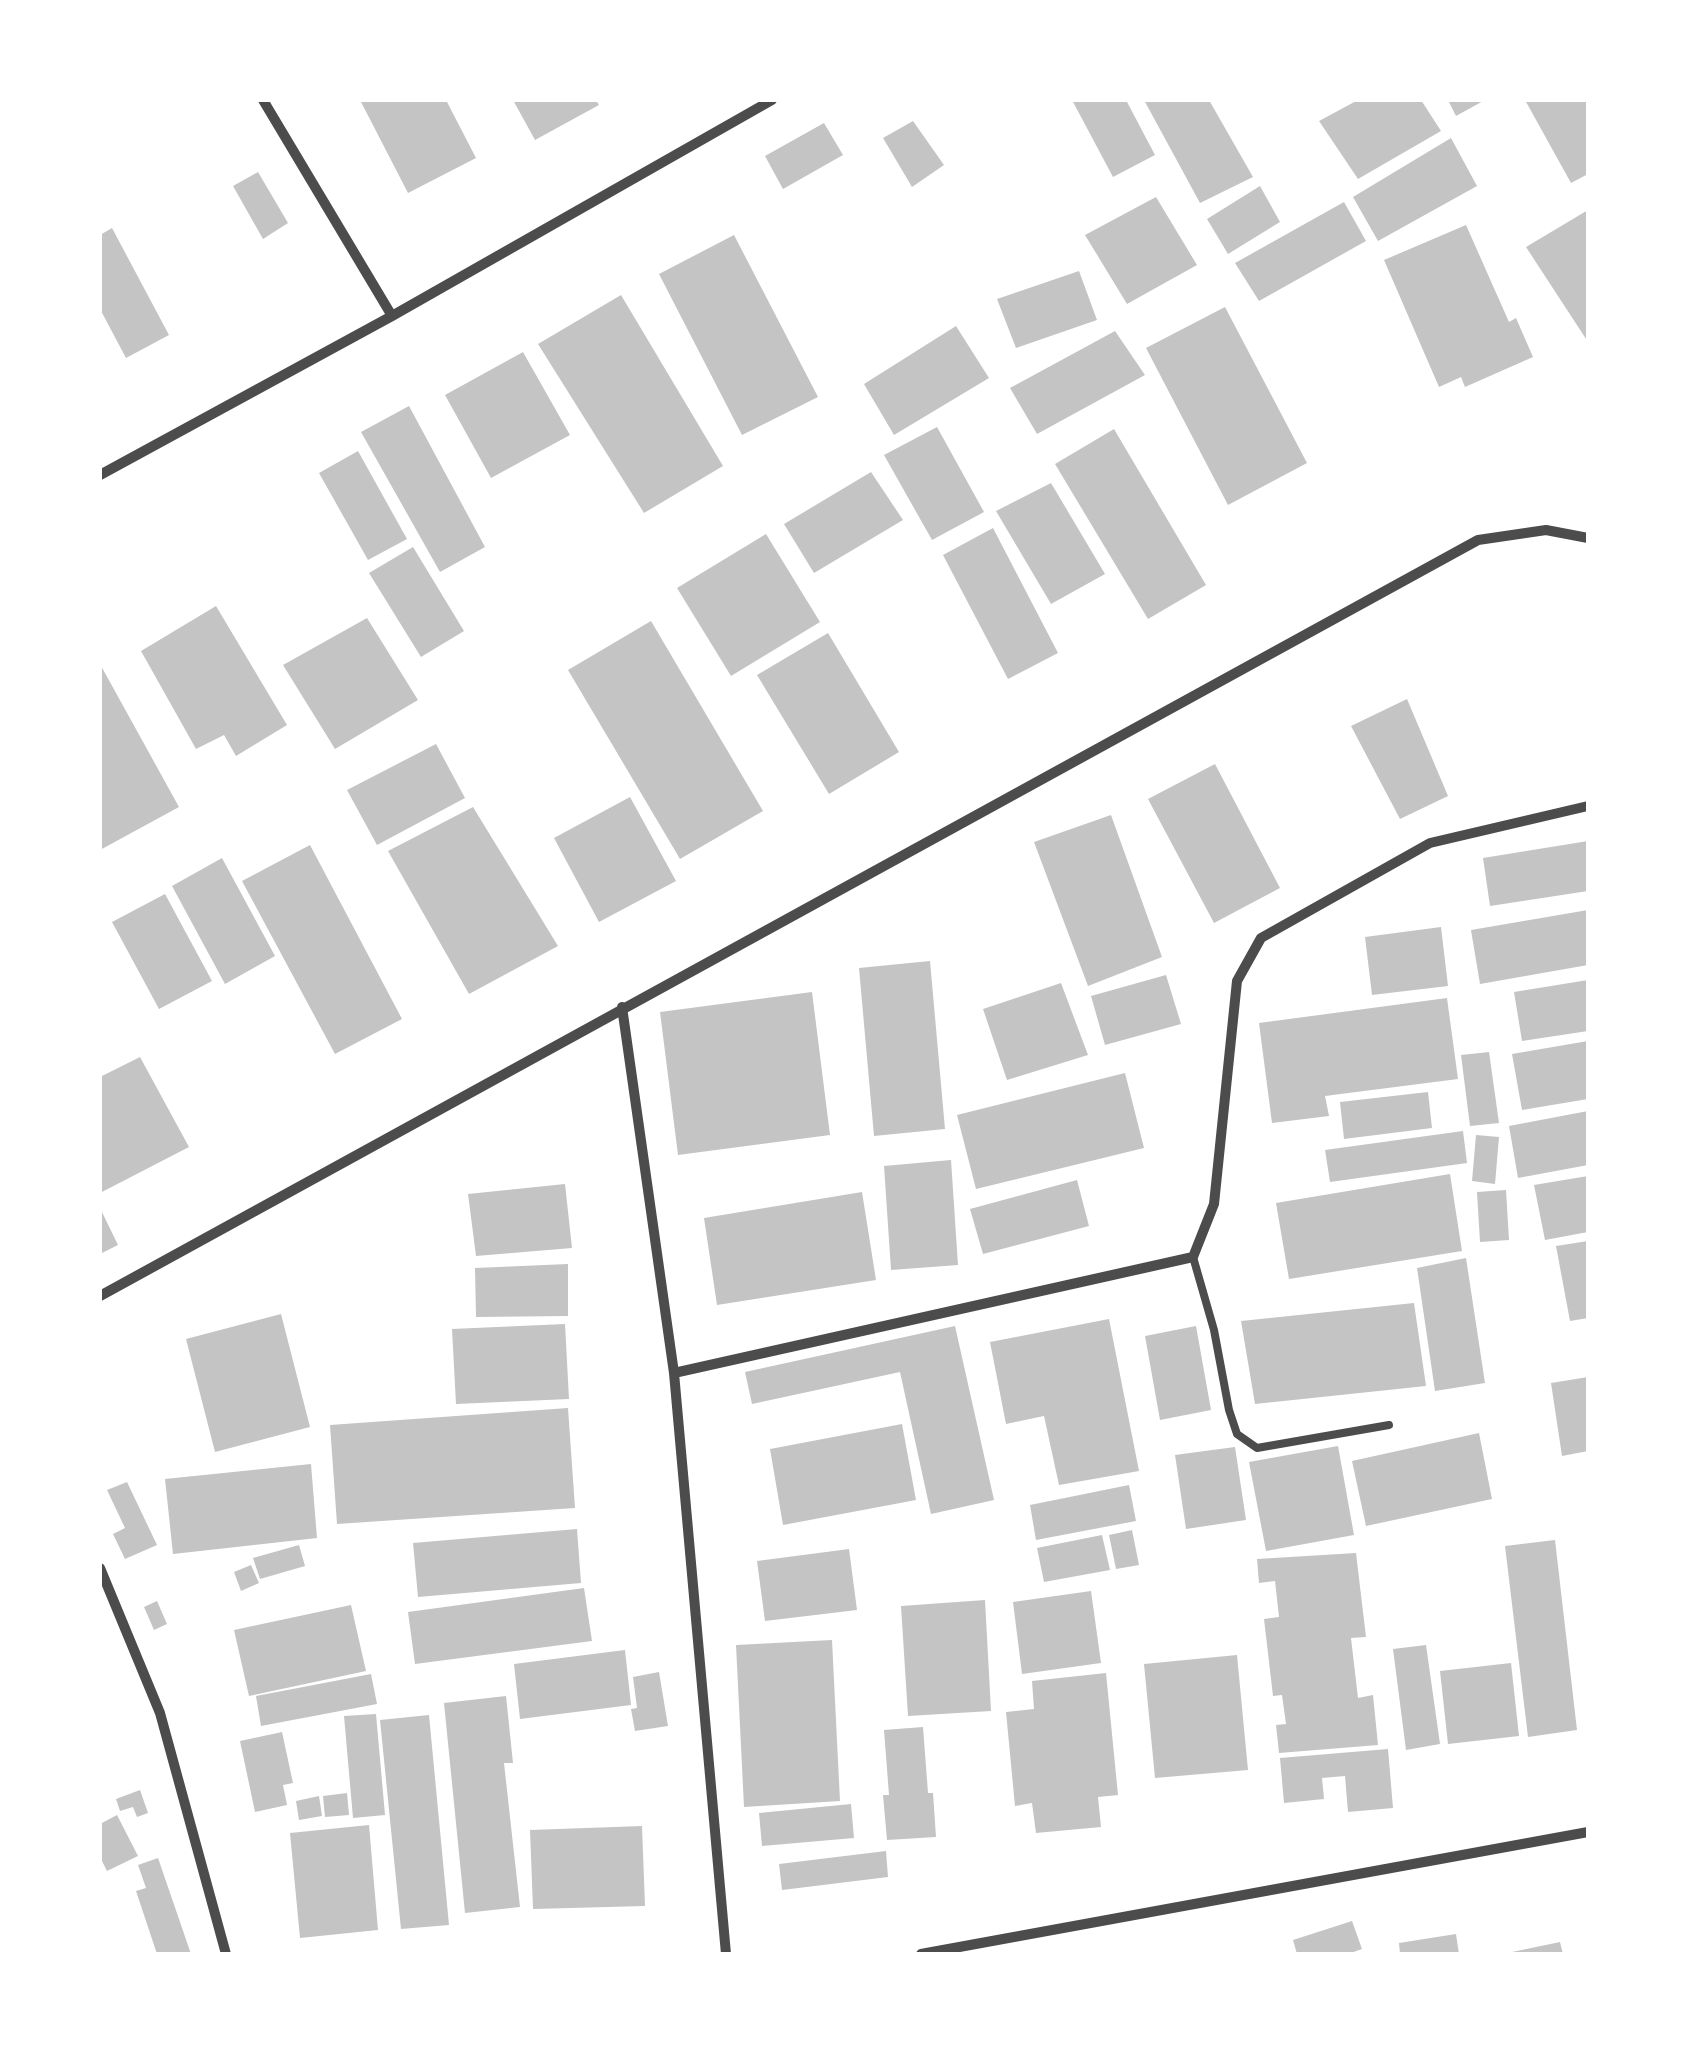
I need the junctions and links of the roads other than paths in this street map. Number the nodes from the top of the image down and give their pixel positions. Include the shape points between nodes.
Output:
1 (263, 100) edge
2 (772, 100) edge
3 (392, 316) junction
4 (100, 475) edge
5 (1588, 538) edge
6 (1588, 806) edge
7 (622, 1007) junction
8 (1193, 1257) junction
9 (100, 1296) edge
10 (674, 1373) junction
11 (1389, 1424) dead end
12 (100, 1568) edge
13 (1588, 1832) edge
14 (226, 1954) edge
15 (726, 1954) edge
16 (921, 1954) edge

1 - 3 street
2 - 3 street
3 - 4 street
5 - 7 street via 1546,530 1478,540
6 - 8 street via 1430,843 1261,938 1237,980 1214,1204
7 - 9 street
7 - 10 street
8 - 10 street
8 - 11 lane via 1237,1434 1258,1448
10 - 15 street
12 - 14 street via 160,1714
13 - 16 street

